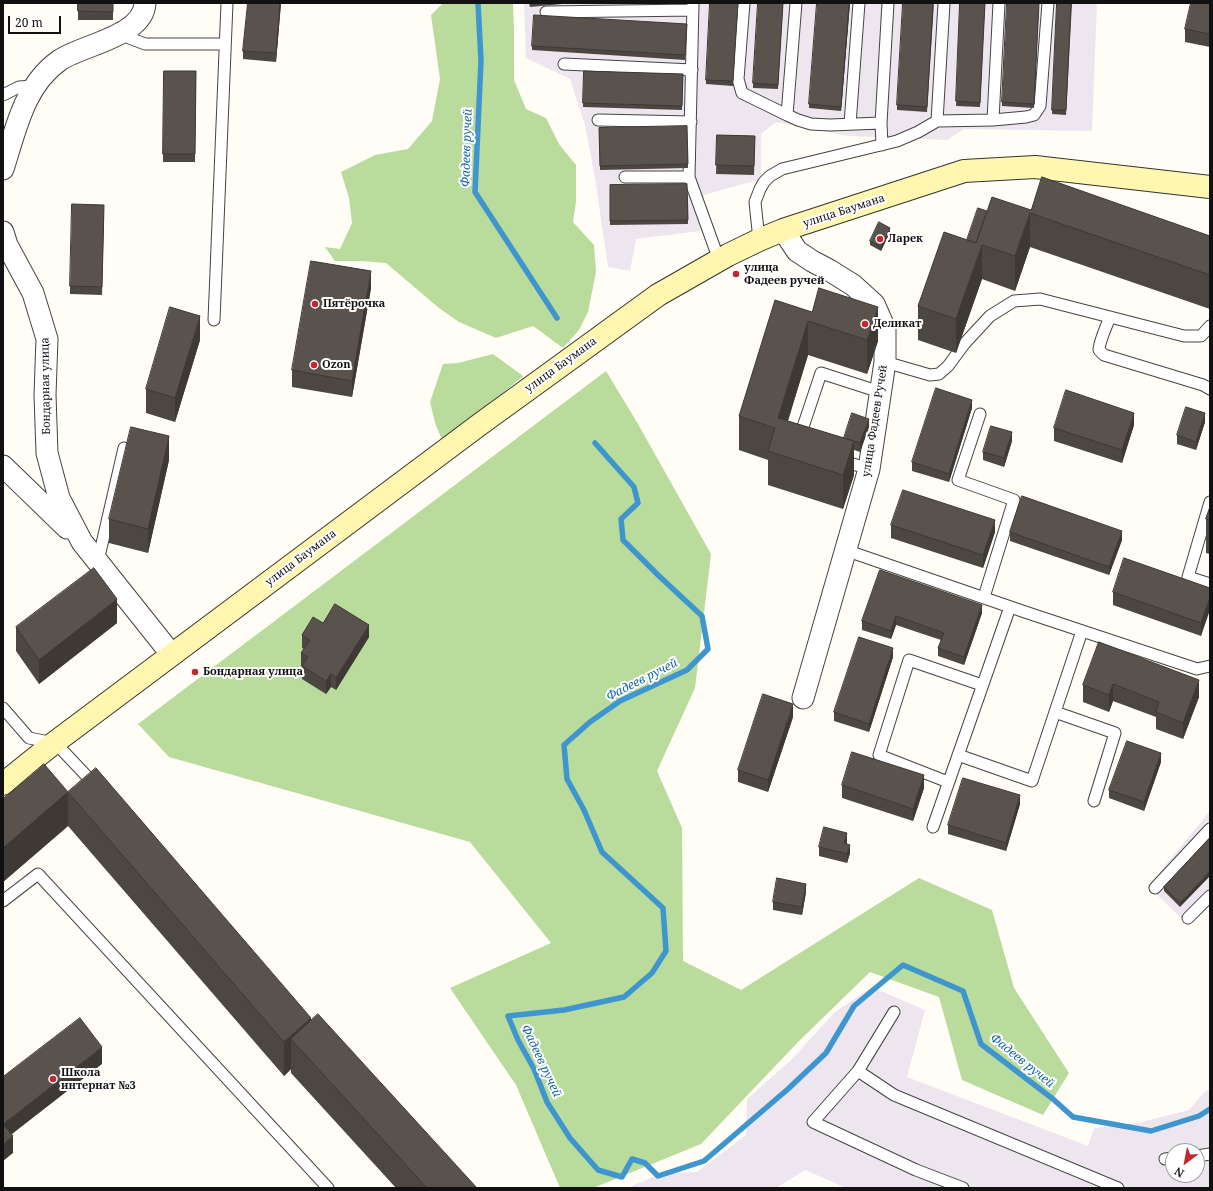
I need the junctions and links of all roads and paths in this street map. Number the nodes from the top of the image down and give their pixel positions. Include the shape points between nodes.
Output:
1 (145, 3) edge
2 (227, 3) edge
3 (744, 3) edge
4 (796, 3) edge
5 (859, 3) edge
6 (888, 3) edge
7 (944, 3) edge
8 (999, 3) edge
9 (1048, 3) edge
10 (693, 6) edge
11 (546, 12) dead end
12 (119, 34) junction
13 (225, 44) junction
14 (564, 64) dead end
15 (692, 70) junction
16 (34, 86) junction
17 (3, 94) edge
18 (787, 115) junction
19 (598, 120) dead end
20 (937, 120) junction
21 (993, 120) junction
22 (691, 122) junction
23 (880, 123) junction
24 (850, 124) junction
25 (882, 145) junction
26 (3, 169) edge
27 (625, 177) dead end
28 (689, 177) junction
29 (1210, 186) edge
30 (783, 230) junction
31 (3, 232) edge
32 (759, 240) junction
33 (719, 260) junction
34 (1110, 317) junction
35 (214, 320) dead end
36 (1210, 326) edge
37 (885, 362) junction
38 (1210, 389) edge
39 (880, 392) junction
40 (980, 414) dead end
41 (124, 448) edge
42 (804, 449) edge
43 (833, 458) edge
44 (3, 466) edge
45 (869, 469) junction
46 (1210, 502) edge
47 (82, 542) junction
48 (846, 550) junction
49 (98, 561) junction
50 (1210, 584) edge
51 (984, 597) junction
52 (1010, 606) junction
53 (1082, 631) junction
54 (172, 654) junction
55 (1210, 666) edge
56 (982, 684) junction
57 (803, 698) dead end
58 (3, 708) edge
59 (1055, 712) junction
60 (54, 742) junction
61 (958, 755) junction
62 (948, 782) junction
63 (3, 784) edge
64 (100, 791) edge
65 (1094, 801) dead end
66 (932, 828) dead end
67 (1210, 829) edge
68 (1155, 888) dead end
69 (1210, 896) edge
70 (3, 901) edge
71 (1188, 918) dead end
72 (894, 1012) dead end
73 (858, 1071) junction
74 (328, 1188) edge
75 (963, 1188) edge
76 (1118, 1188) edge

1 - 12 street via 136,23
2 - 13 lane
3 - 18 lane via 738,79 742,93
4 - 18 lane
5 - 24 lane
6 - 23 lane
7 - 20 lane
8 - 21 lane
9 - 21 lane via 1040,106 1034,115
10 - 11 lane
10 - 15 lane
12 - 13 lane via 146,44
12 - 16 street via 61,60
13 - 35 lane
14 - 15 lane
15 - 22 lane
16 - 17 lane via 19,87
16 - 26 street via 25,101
18 - 24 lane via 811,124
19 - 22 lane
20 - 21 lane
20 - 25 lane via 918,132
22 - 28 lane
23 - 24 lane
23 - 25 lane
25 - 32 lane via 782,169 770,176 760,188 755,202
27 - 28 lane
28 - 33 lane
29 - 30 street, улица Баумана via 1036,167 964,171
30 - 32 street, улица Баумана
30 - 37 street, улица Фадеев Ручей via 798,251 853,285 874,304 885,329
31 - 47 street, Бондарная улица via 7,245 33,292 47,339 45,395 48,453 58,498
32 - 33 street, улица Баумана
33 - 54 street, улица Баумана via 658,295
34 - 36 lane via 1184,336 1201,336
34 - 37 lane via 1040,300 1014,301 990,316 939,374 930,375
34 - 38 lane via 1099,344 1104,355
37 - 39 street, улица Фадеев Ручей
39 - 42 lane via 821,373 796,446
39 - 45 street, улица Фадеев Ручей
40 - 51 lane via 958,480 1014,500
41 - 49 lane
43 - 45 lane
44 - 47 street
45 - 48 street, улица Фадеев Ручей
46 - 50 lane via 1188,577
47 - 49 street, Бондарная улица
48 - 51 lane
48 - 57 street, улица Фадеев Ручей
49 - 54 street, Бондарная улица
51 - 52 lane
52 - 53 lane
52 - 56 lane
53 - 55 lane via 1197,669
53 - 59 lane
54 - 60 street, улица Баумана
56 - 61 lane
56 - 62 lane via 909,660 879,755
58 - 60 lane via 29,738
59 - 61 lane via 1032,781
59 - 65 lane via 1115,732
60 - 63 street, улица Баумана
60 - 64 lane
61 - 62 lane
62 - 66 lane
67 - 68 lane
69 - 71 lane
70 - 74 lane via 38,874
72 - 73 lane
73 - 75 lane via 813,1122 916,1170
73 - 76 lane via 894,1094

